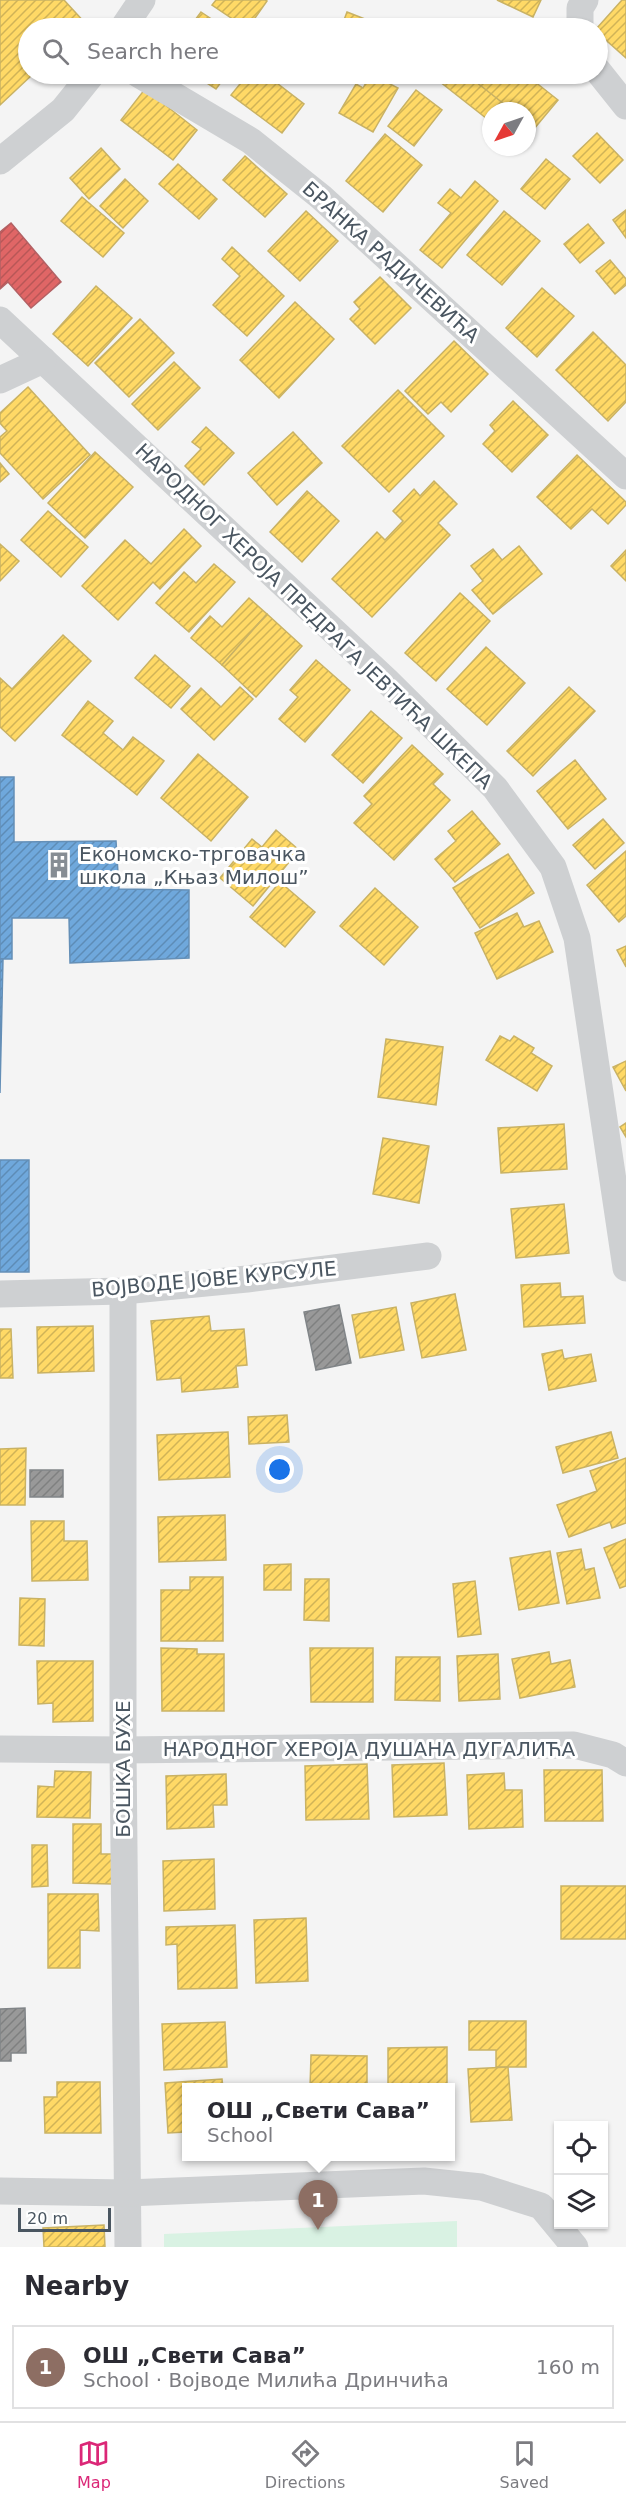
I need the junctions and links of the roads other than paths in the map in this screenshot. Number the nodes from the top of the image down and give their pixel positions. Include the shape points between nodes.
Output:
1 (142, 0) edge
2 (585, 0) edge
3 (130, 18) edge
4 (580, 18) edge
5 (84, 84) edge
6 (155, 84) edge
7 (608, 84) edge
8 (626, 106) edge
9 (0, 161) edge
10 (0, 320) edge
11 (44, 360) junction
12 (0, 380) edge
13 (626, 476) edge
14 (428, 1256) dead end
15 (626, 1268) edge
16 (123, 1291) junction
17 (0, 1294) edge
18 (0, 1749) edge
19 (123, 1750) junction
20 (626, 1763) edge
21 (0, 2191) edge
22 (127, 2193) junction
23 (128, 2247) edge
24 (575, 2247) edge

1 - 3 street
2 - 4 street
5 - 9 street via 63,110
6 - 13 street, БРАНКА РАДИЧЕВИЋА via 251,141 321,197
7 - 8 street
10 - 11 street, НАРОДНОГ ХЕРОЈА ПРЕДРАГА ЈЕВТИЋА ШКЕПА
11 - 12 street
11 - 15 street, НАРОДНОГ ХЕРОЈА ПРЕДРАГА ЈЕВТИЋА ШКЕПА via 395,688 495,788 553,867 577,938
14 - 16 street, ВОЈВОДЕ ЈОВЕ КУРСУЛЕ
16 - 17 street, ВОЈВОДЕ ЈОВЕ КУРСУЛЕ
16 - 19 street, БОШКА БУХЕ
18 - 19 street, НАРОДНОГ ХЕРОЈА ДУШАНА ДУГАЛИЋА
19 - 20 street, НАРОДНОГ ХЕРОЈА ДУШАНА ДУГАЛИЋА via 574,1745 613,1755
19 - 22 street, БОШКА БУХЕ
21 - 22 street
22 - 23 street, БОШКА БУХЕ
22 - 24 street via 424,2181 481,2187 542,2206

